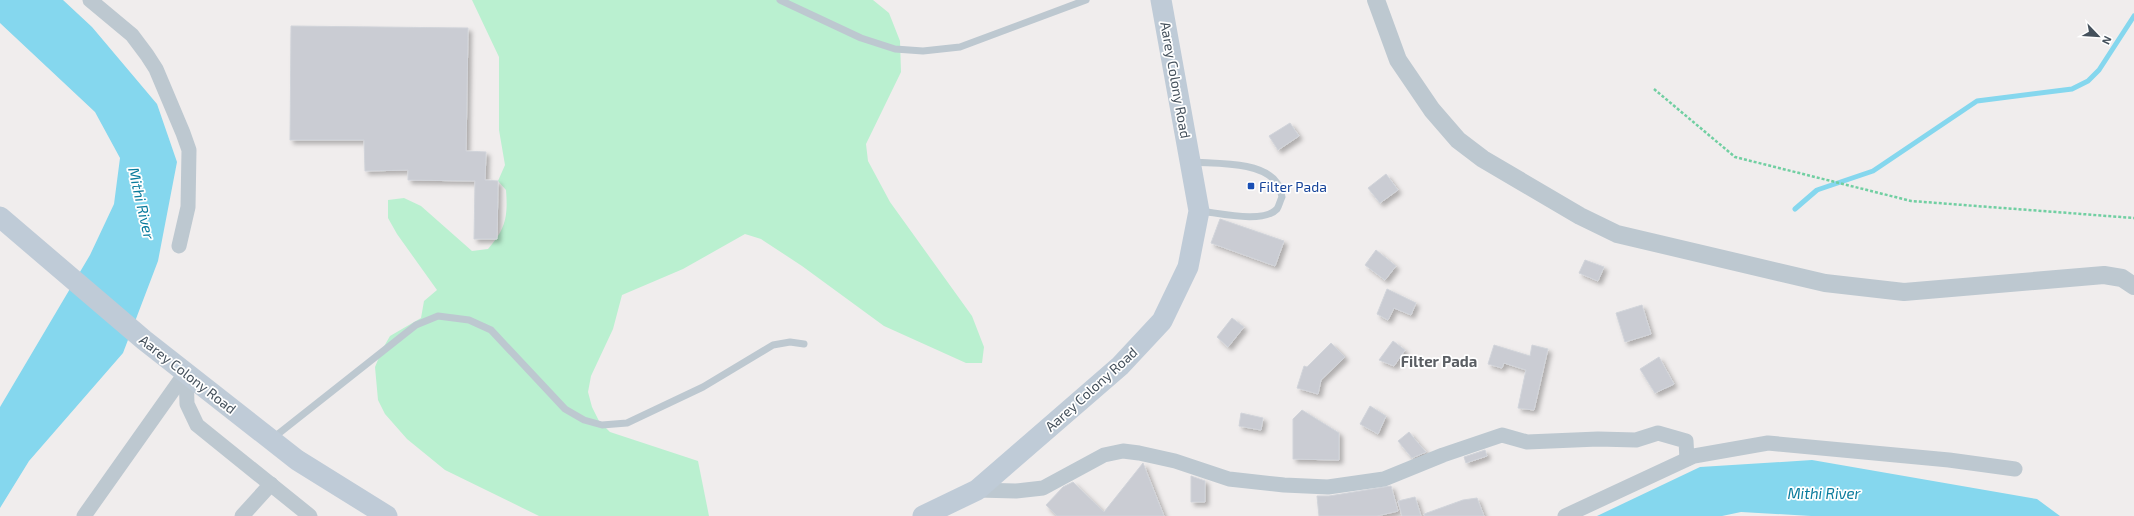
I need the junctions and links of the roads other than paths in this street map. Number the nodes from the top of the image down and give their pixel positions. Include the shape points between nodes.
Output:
1 (90, 0) edge
2 (780, 0) edge
3 (1086, 0) edge
4 (1160, 0) edge
5 (1376, 0) edge
6 (1190, 162) junction
7 (1198, 211) junction
8 (0, 217) edge
9 (179, 246) dead end
10 (2134, 286) edge
11 (804, 344) dead end
12 (186, 372) junction
13 (272, 440) junction
14 (1687, 459) junction
15 (2015, 469) dead end
16 (271, 484) junction
17 (977, 490) junction
18 (84, 516) edge
19 (242, 516) edge
20 (310, 516) edge
21 (387, 516) edge
22 (923, 516) edge
23 (1564, 516) edge

1 - 9 street via 132,34 147,55 159,74 183,133 189,150 188,207
2 - 3 lane via 861,38 895,49 923,51 960,47
4 - 6 main road, Aarey Colony Road
5 - 10 street via 1398,60 1432,110 1458,140 1580,216 1617,234 1825,283 1861,288 1904,292 2104,274 2122,278
6 - 7 main road, Aarey Colony Road
6 - 7 lane via 1258,168 1278,183 1282,197 1276,209 1263,217
7 - 17 main road, Aarey Colony Road via 1188,266 1162,321 1120,366
8 - 12 main road, Aarey Colony Road via 144,340
11 - 13 lane via 790,342 773,345 703,387 633,420 602,425 584,420 565,409 491,330 469,320 438,316 416,325
12 - 13 main road, Aarey Colony Road
12 - 16 street via 187,404 197,425
12 - 18 street
13 - 21 main road, Aarey Colony Road via 298,460
14 - 15 street via 1768,443 1949,460
14 - 17 street via 1686,441 1658,433 1636,440 1527,442 1502,435 1384,479 1328,487 1284,486 1229,479 1175,461 1123,451 1104,454 1043,488 1016,491
14 - 23 street
16 - 19 street
16 - 20 street
17 - 22 main road, Aarey Colony Road

